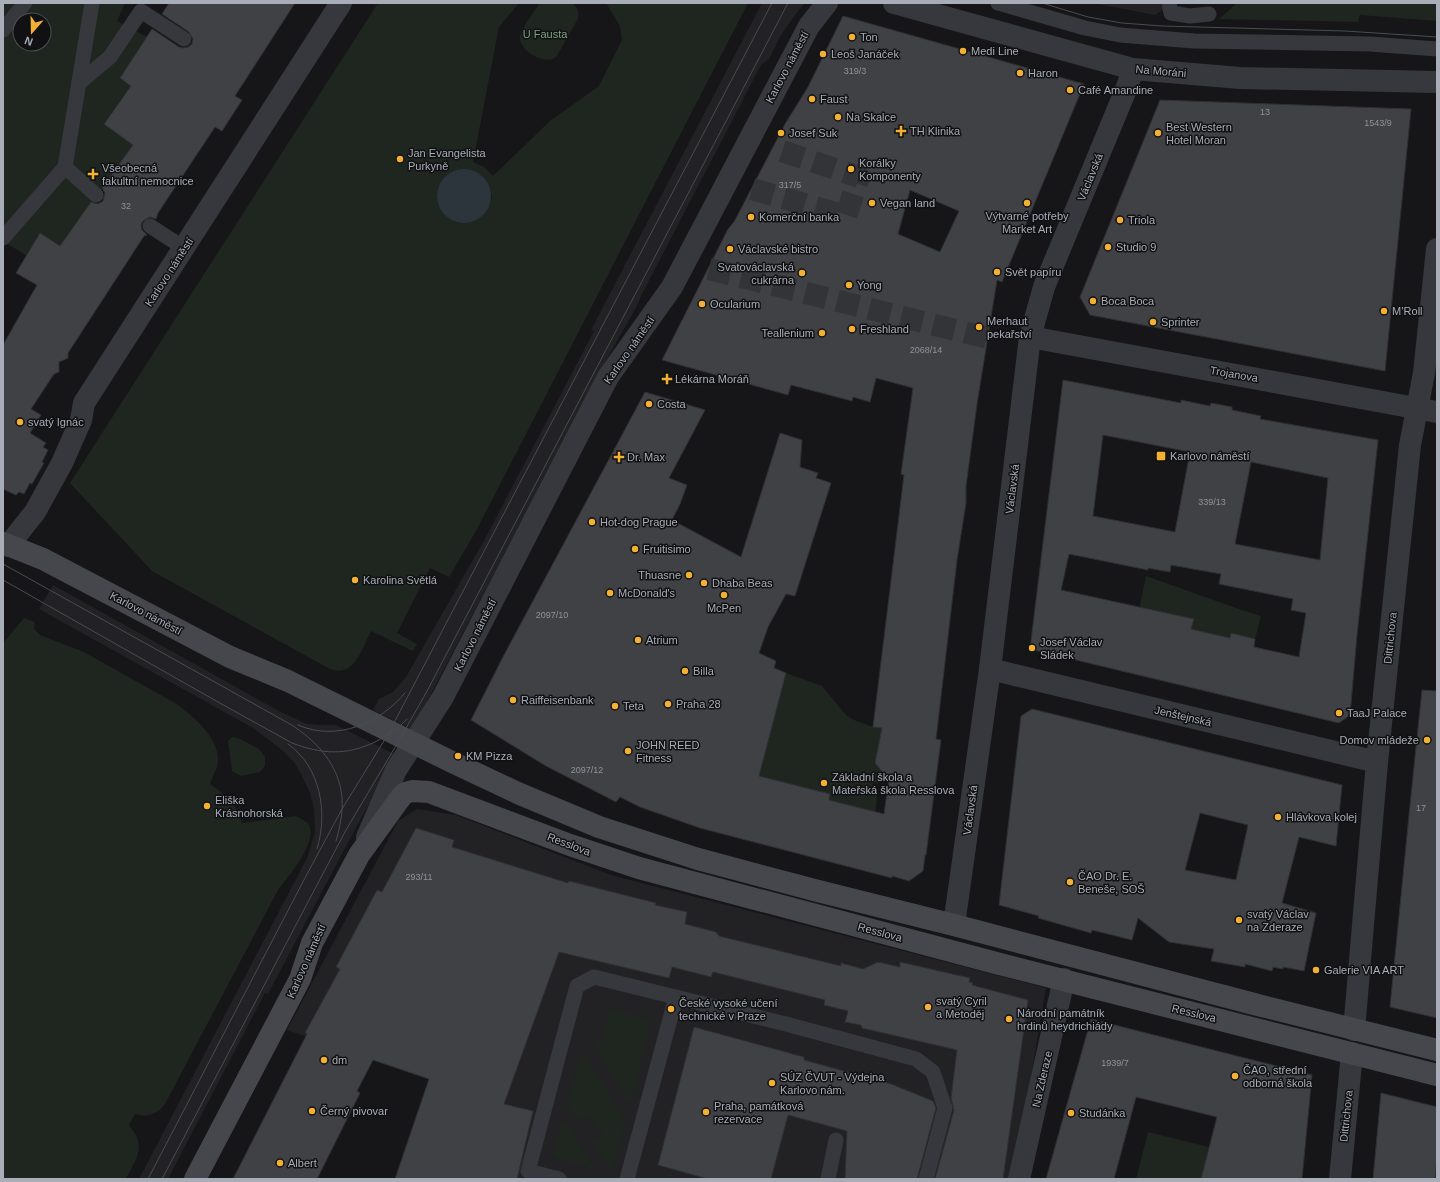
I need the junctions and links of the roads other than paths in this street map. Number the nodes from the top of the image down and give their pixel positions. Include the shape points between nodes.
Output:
1 (25, 3) edge
2 (92, 3) edge
3 (340, 3) edge
4 (827, 3) edge
5 (894, 3) edge
6 (998, 3) edge
7 (1169, 3) edge
8 (1210, 14) dead end
9 (3, 30) edge
10 (184, 39) dead end
11 (1437, 49) edge
12 (1133, 69) junction
13 (1437, 82) edge
14 (79, 83) junction
15 (64, 168) junction
16 (96, 195) dead end
17 (150, 226) dead end
18 (3, 238) edge
19 (184, 248) junction
20 (1437, 249) edge
21 (1030, 337) junction
22 (1427, 410) edge
23 (5, 547) edge
24 (990, 669) junction
25 (414, 743) junction
26 (1377, 762) junction
27 (359, 855) junction
28 (954, 925) junction
29 (1064, 979) junction
30 (676, 997) junction
31 (1354, 1030) junction
32 (1437, 1050) edge
33 (1352, 1053) junction
34 (1437, 1075) edge
35 (836, 1140) dead end
36 (195, 1179) edge
37 (559, 1179) edge
38 (627, 1179) edge
39 (828, 1179) edge
40 (926, 1179) edge
41 (1019, 1179) edge
42 (1340, 1179) edge

1 - 9 lane
2 - 14 lane
3 - 19 street, Karlovo náměstí
4 - 25 street, Karlovo náměstí via 809,26 672,287 608,377 443,697
5 - 12 street, Na Moráni
6 - 11 lane via 1085,28 1120,35 1194,41 1370,44
7 - 8 lane via 1171,13 1190,16
10 - 14 lane via 141,11 110,57
12 - 13 street, Na Moráni via 1240,78
12 - 21 street, Václavská via 1044,287
14 - 15 lane
15 - 16 lane
15 - 18 lane
17 - 19 lane
19 - 23 street, Karlovo náměstí via 84,403 81,420 62,463 35,512
20 - 22 street, Dittrichova via 1424,373
21 - 22 street, Trojanova
21 - 24 street, Václavská
22 - 26 street, Dittrichova via 1410,445
23 - 25 main road, Karlovo náměstí via 44,559 230,657 288,681
24 - 26 street, Jenštejnská
24 - 28 street, Václavská
25 - 27 street, Karlovo náměstí via 396,770
25 - 28 main road via 520,794 599,827 698,859
26 - 31 street, Dittrichova
27 - 29 main road, Resslova via 405,793 425,791 577,848 639,868
27 - 36 main road, Karlovo náměstí via 312,943 300,980
28 - 31 main road
29 - 33 main road, Resslova
29 - 41 street, Na Zderaze
30 - 37 lane via 594,977 577,986 528,1171
30 - 38 lane
30 - 40 lane via 916,1059 933,1072 945,1108
31 - 32 main road
33 - 34 main road, Resslova
33 - 42 street, Dittrichova
35 - 39 lane

